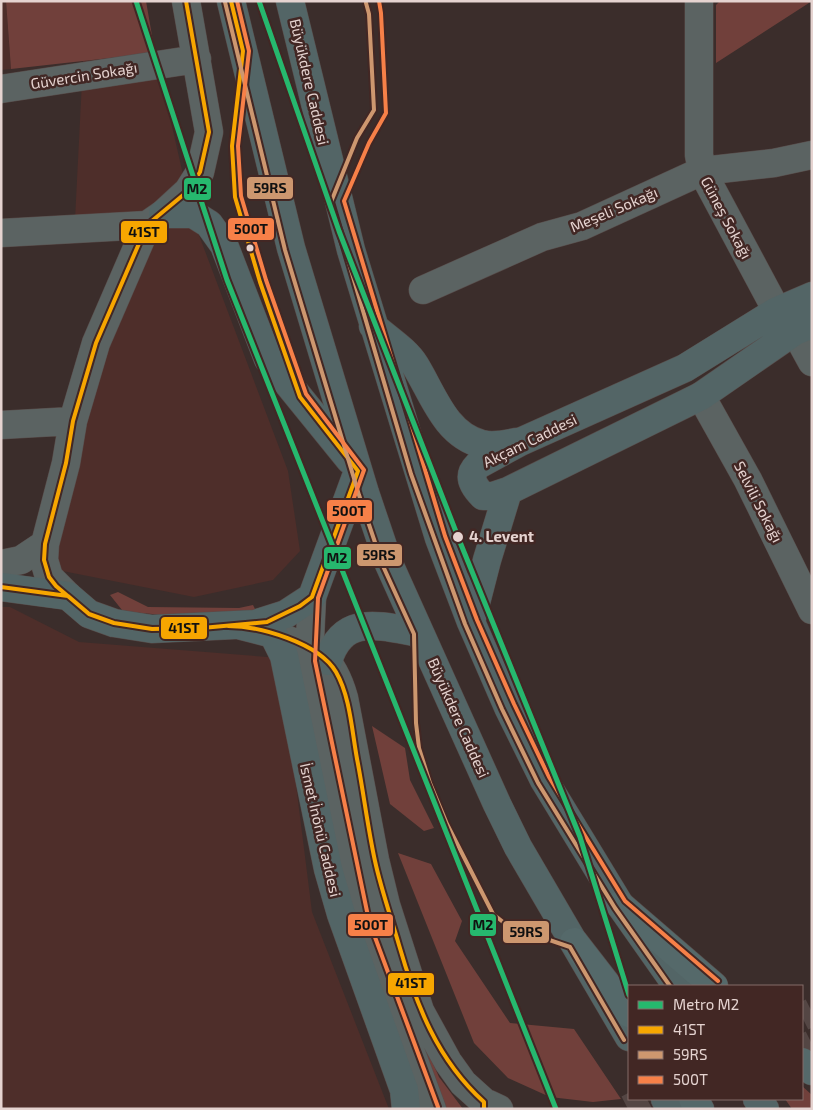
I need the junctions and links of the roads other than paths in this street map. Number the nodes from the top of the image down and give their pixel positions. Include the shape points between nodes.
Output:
1 (186, 1) edge
2 (230, 1) edge
3 (290, 1) edge
4 (699, 1) edge
5 (197, 58) junction
6 (1, 89) edge
7 (812, 155) edge
8 (702, 171) junction
9 (155, 220) junction
10 (1, 233) edge
11 (423, 290) dead end
12 (812, 296) edge
13 (794, 322) edge
14 (373, 326) junction
15 (812, 362) edge
16 (685, 368) junction
17 (701, 396) junction
18 (73, 421) junction
19 (1, 425) edge
20 (520, 442) junction
21 (358, 471) junction
22 (508, 491) junction
23 (45, 544) junction
24 (1, 564) edge
25 (1, 587) edge
26 (68, 596) junction
27 (312, 597) junction
28 (812, 610) edge
29 (471, 622) junction
30 (238, 625) junction
31 (420, 633) junction
32 (273, 634) junction
33 (319, 656) junction
34 (620, 905) junction
35 (574, 942) junction
36 (676, 985) edge
37 (713, 985) edge
38 (628, 1012) edge
39 (628, 1035) edge
40 (489, 1106) edge
41 (406, 1109) edge
42 (432, 1109) edge

1 - 5 street
2 - 21 main road, Büyükdere Caddesi via 292,248
3 - 14 main road, Büyükdere Caddesi via 337,201
4 - 8 street, Güneş Sokağı via 699,155
5 - 6 street, Güvercin Sokağı
5 - 9 street via 210,132 200,172 188,192
7 - 8 street, Meşeli Sokağı
8 - 11 street, Meşeli Sokağı via 582,226 542,237
8 - 13 street, Güneş Sokağı
9 - 10 street
9 - 18 street via 96,343
9 - 21 main road via 193,214 209,224 224,245 268,359
12 - 13 main road, Akçam Caddesi
13 - 15 street, Güneş Sokağı
13 - 16 main road, Akçam Caddesi
13 - 17 main road, Akçam Caddesi
14 - 20 main road via 414,363 433,401 458,432 483,445
14 - 29 main road, Büyükdere Caddesi via 439,538
16 - 17 main road
16 - 20 main road, Akçam Caddesi
17 - 22 main road, Akçam Caddesi
17 - 28 street, Selvili Sokağı via 748,480
18 - 19 street
18 - 23 street
20 - 22 main road, Akçam Caddesi via 473,470 472,481 482,496
21 - 27 main road
21 - 31 main road, Büyükdere Caddesi via 389,564
22 - 29 main road
23 - 24 street via 21,560
23 - 26 street via 44,560 49,577
25 - 26 main road
26 - 30 main road via 89,614 114,623 152,629
27 - 30 main road via 267,622
27 - 33 street
29 - 34 main road, Büyükdere Caddesi via 544,780
30 - 32 main road
31 - 33 main road via 373,625 342,634
31 - 35 main road, Büyükdere Caddesi via 496,804
32 - 33 street
32 - 41 main road, İsmet İnönü Caddesi via 284,656 328,869 404,1090
33 - 40 street via 337,674 344,698 375,860 420,1011 448,1062 472,1092
33 - 42 street via 309,661 363,923
34 - 36 main road, Büyükdere Caddesi
34 - 37 highway
35 - 38 highway
35 - 39 main road, Büyükdere Caddesi

